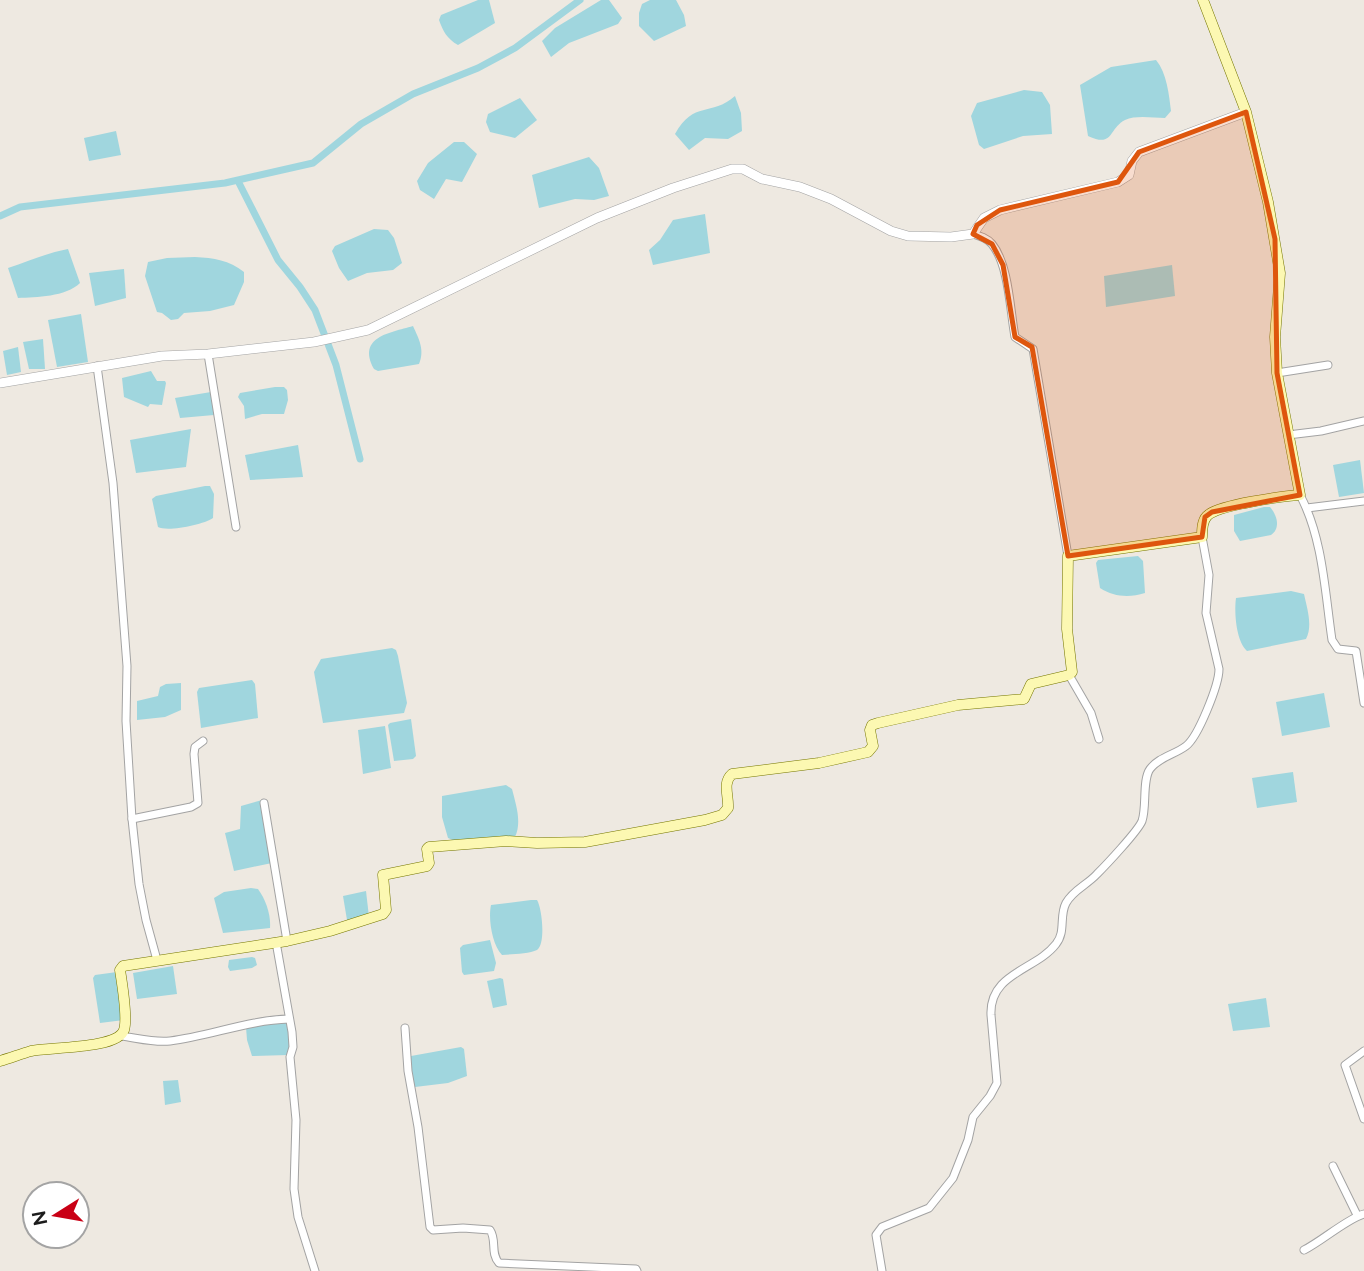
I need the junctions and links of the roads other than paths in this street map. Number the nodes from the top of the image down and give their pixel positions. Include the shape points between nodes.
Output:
1 (1203, 0) edge
2 (1246, 112) junction
3 (973, 234) junction
4 (208, 354) junction
5 (1328, 365) dead end
6 (97, 366) junction
7 (1277, 373) junction
8 (0, 383) edge
9 (1364, 421) edge
10 (1288, 435) junction
11 (1300, 495) junction
12 (1364, 501) edge
13 (1307, 508) junction
14 (236, 527) dead end
15 (1202, 537) junction
16 (1068, 556) junction
17 (1069, 675) junction
18 (1364, 703) edge
19 (1099, 739) dead end
20 (203, 741) dead end
21 (264, 803) dead end
22 (132, 819) junction
23 (282, 941) junction
24 (158, 960) junction
25 (289, 1018) junction
26 (405, 1028) dead end
27 (121, 1036) junction
28 (1364, 1051) edge
29 (0, 1061) edge
30 (1364, 1119) edge
31 (1333, 1166) dead end
32 (1361, 1215) edge
33 (1304, 1250) dead end
34 (316, 1271) edge
35 (636, 1271) edge
36 (882, 1271) edge

1 - 2 main road
2 - 3 street via 1139,152 1129,174 1118,183 1000,209 984,218
2 - 7 main road via 1280,273
3 - 4 street via 908,236 800,187 732,169 597,218 368,330 335,339
3 - 16 street via 984,237 998,255 1015,337 1033,349
4 - 6 street
4 - 14 street
5 - 7 street
6 - 8 street
6 - 22 street via 113,483 127,666
7 - 10 main road
9 - 10 street
10 - 11 main road
11 - 13 street
11 - 15 main road via 1212,512 1204,519
12 - 13 street
13 - 18 street via 1332,640 1338,649 1356,651
15 - 16 main road
15 - 36 street via 1209,575 1206,613 1219,669 1204,720 1194,739 1157,761 1147,773 1142,821 1097,875 1065,904 1057,944 993,993 990,1015 997,1083 973,1117 953,1178 941,1196 929,1208 882,1227 876,1235
16 - 17 main road via 1067,629 1073,664
17 - 19 street via 1091,713
17 - 23 main road via 1031,684 1024,699 958,705 872,725 873,747 868,752 732,774 726,785 728,808 705,820 586,842 429,846 427,866 383,875 383,914
20 - 22 street via 194,747 198,803
21 - 23 street
22 - 24 street via 143,908
23 - 24 main road
23 - 25 street
24 - 27 main road via 121,967 125,1027
25 - 27 street via 169,1041
25 - 34 street via 296,1120 294,1189
26 - 35 street via 431,1229 490,1230 499,1263
27 - 29 main road
28 - 30 street via 1345,1065
31 - 32 street
32 - 33 street

